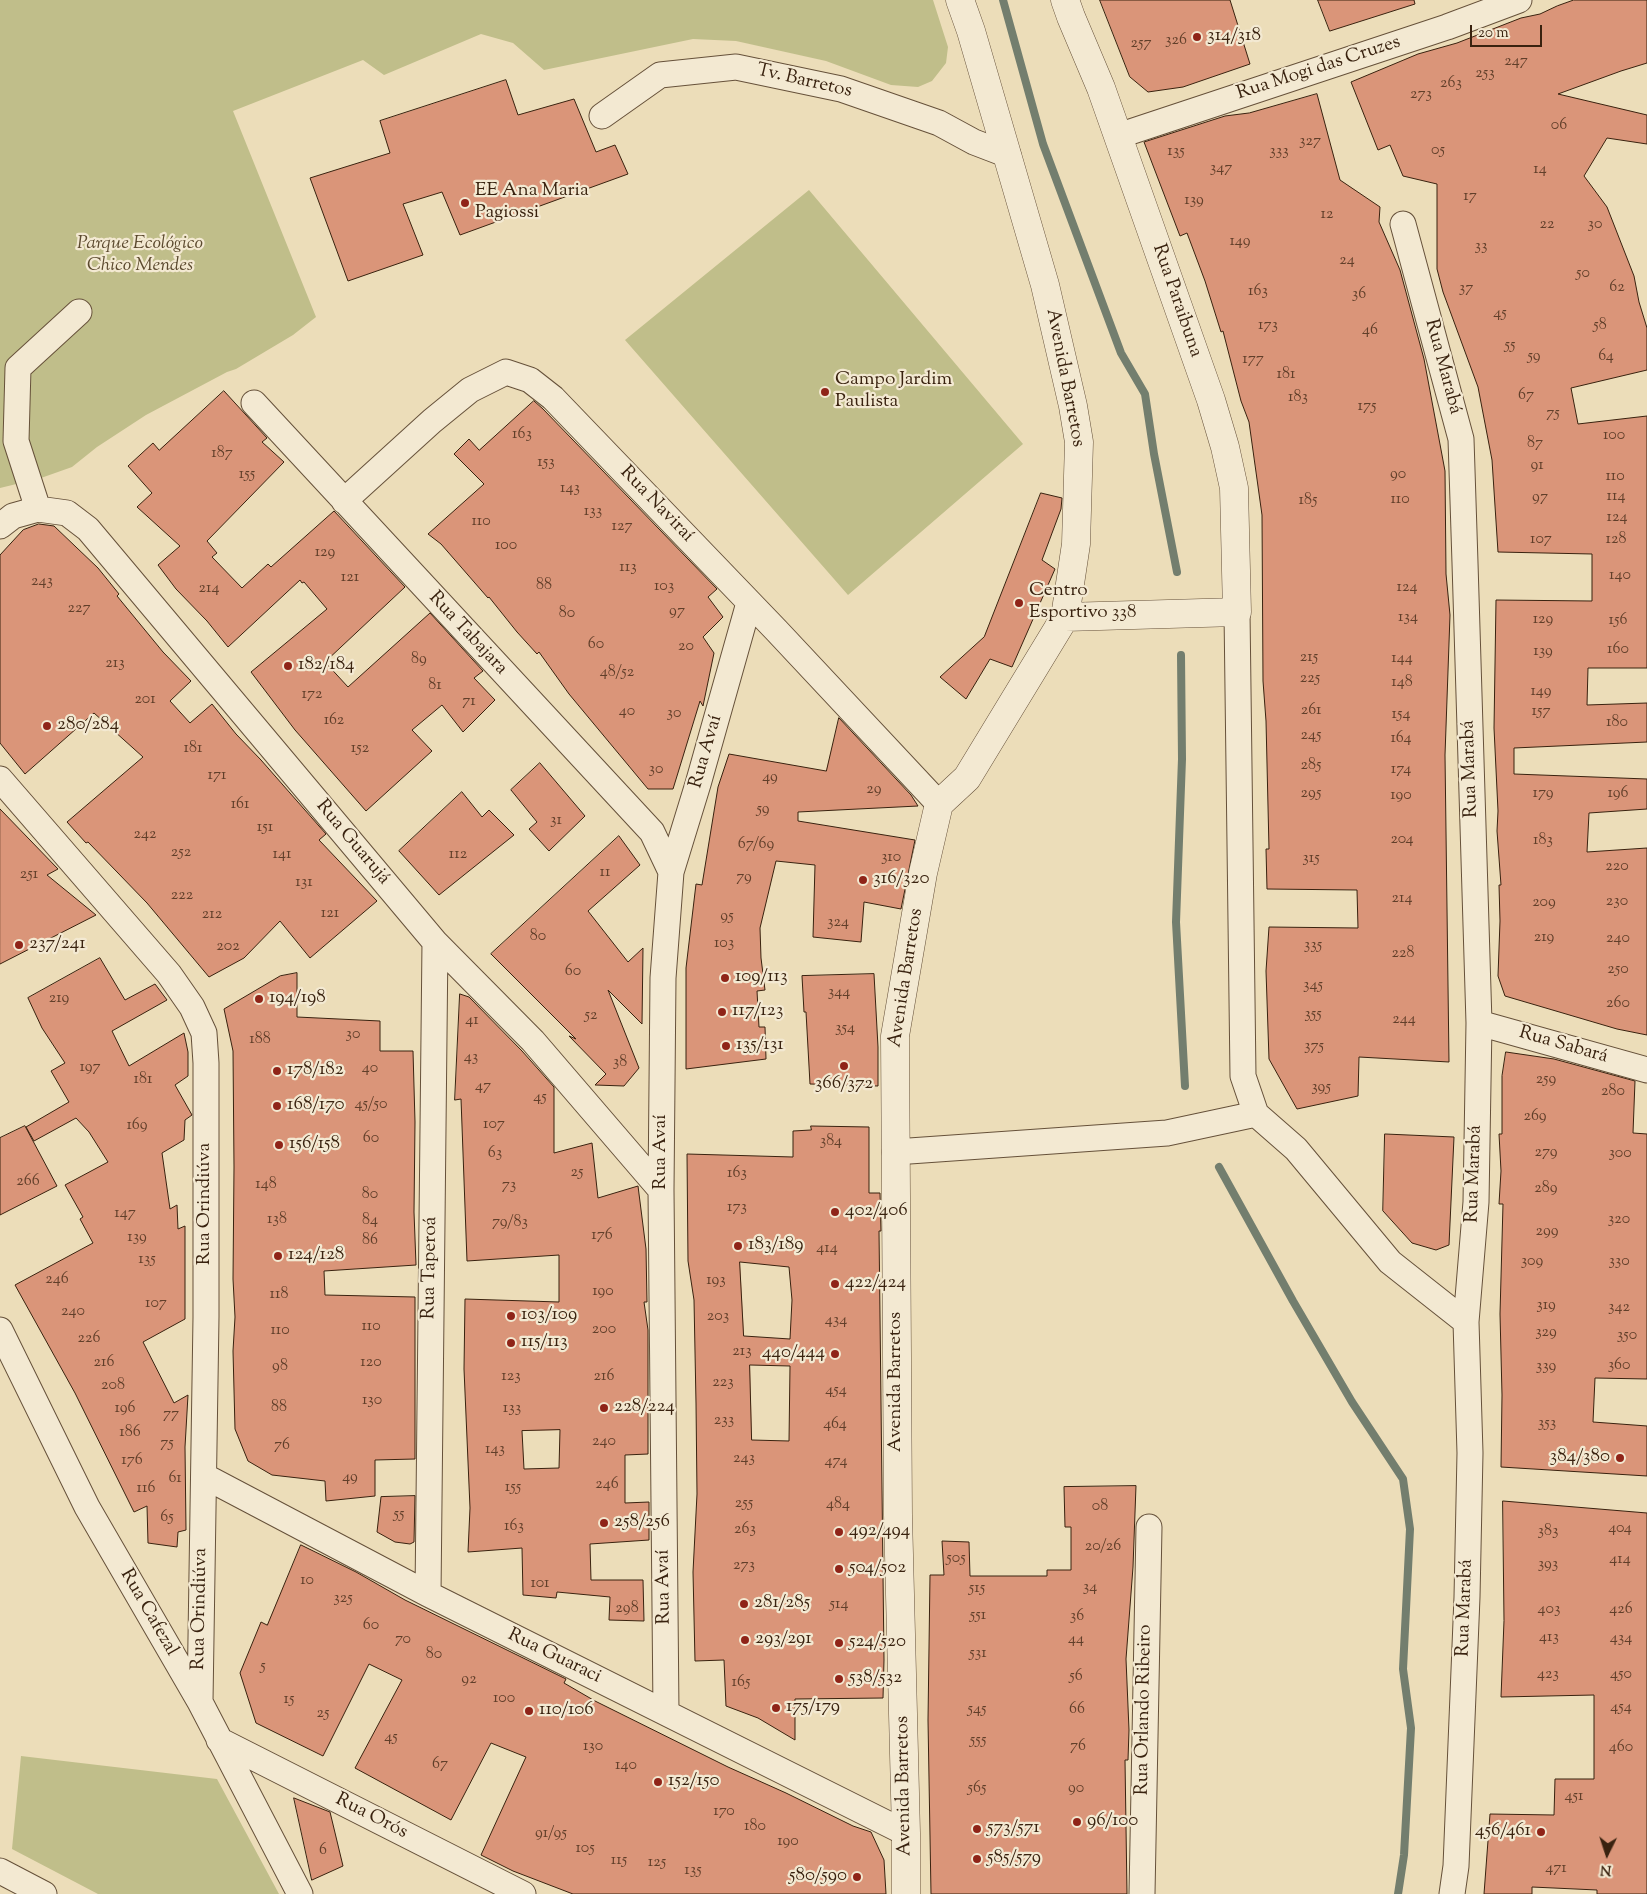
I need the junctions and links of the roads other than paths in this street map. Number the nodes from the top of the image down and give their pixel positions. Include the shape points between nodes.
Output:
1 (960, 0) edge
2 (1065, 0) edge
3 (1519, 0) edge
4 (602, 116) dead end
5 (1118, 136) junction
6 (1008, 155) junction
7 (1403, 224) dead end
8 (79, 312) dead end
9 (254, 403) dead end
10 (344, 501) junction
11 (38, 509) junction
12 (0, 526) edge
13 (749, 603) junction
14 (1237, 612) junction
15 (1065, 617) junction
16 (0, 779) edge
17 (939, 804) junction
18 (671, 872) junction
19 (435, 942) junction
20 (1479, 1023) junction
21 (1647, 1070) edge
22 (1256, 1114) junction
23 (895, 1152) junction
24 (661, 1190) junction
25 (1466, 1322) junction
26 (0, 1330) edge
27 (204, 1476) junction
28 (1149, 1526) dead end
29 (428, 1594) junction
30 (200, 1702) junction
31 (666, 1712) junction
32 (219, 1740) junction
33 (906, 1833) junction
34 (2, 1876) edge
35 (44, 1894) edge
36 (300, 1894) edge
37 (523, 1894) edge
38 (906, 1894) edge
39 (1142, 1894) edge
40 (1452, 1894) edge

1 - 6 street, Avenida Barretos
2 - 5 street, Rua Paraibuna
3 - 5 street, Rua Mogi das Cruzes
4 - 6 street, Tv. Barretos via 660,75 736,67 841,89 939,123 974,142
5 - 14 street, Rua Paraibuna via 1225,447 1234,488
6 - 15 street, Avenida Barretos via 1045,284 1079,442 1076,544
7 - 20 street, Rua Marabá via 1461,439
8 - 11 street via 18,368 16,441
9 - 10 street, Rua Tabajara
10 - 13 street, Rua Naviraí via 462,396 506,372 530,380 553,398
10 - 18 street, Rua Tabajara via 652,832
11 - 12 street via 13,516
11 - 19 street, Rua Guarujá via 67,513 88,529
13 - 17 street, Rua Naviraí
13 - 18 street, Rua Avaí
14 - 15 street
14 - 22 street via 1243,1076
15 - 17 street, Avenida Barretos via 967,778
16 - 27 street, Rua Orindiúva via 169,974 192,1007 204,1033
17 - 23 street, Avenida Barretos via 923,874 895,1036
18 - 24 street, Rua Avaí via 663,978
19 - 24 street, Rua Guarujá via 533,1041
19 - 29 street, Rua Taperoá
20 - 21 street, Rua Sabará
20 - 25 street, Rua Marabá via 1476,1202
22 - 23 street via 1167,1133
22 - 25 street via 1296,1148 1390,1262
23 - 33 street, Avenida Barretos via 898,1515
24 - 31 street, Rua Avaí
25 - 40 street, Rua Marabá via 1470,1453 1467,1597 1456,1866
26 - 30 street, Rua Cafezal via 87,1507
27 - 29 street, Rua Guaraci
27 - 30 street, Rua Orindiúva
28 - 39 street, Rua Orlando Ribeiro
29 - 31 street, Rua Guaraci
30 - 32 street, Rua Cafezal
31 - 33 street, Rua Guaraci
32 - 36 street, Rua Cafezal
32 - 37 street, Rua Orós
33 - 38 street, Avenida Barretos
34 - 35 street

